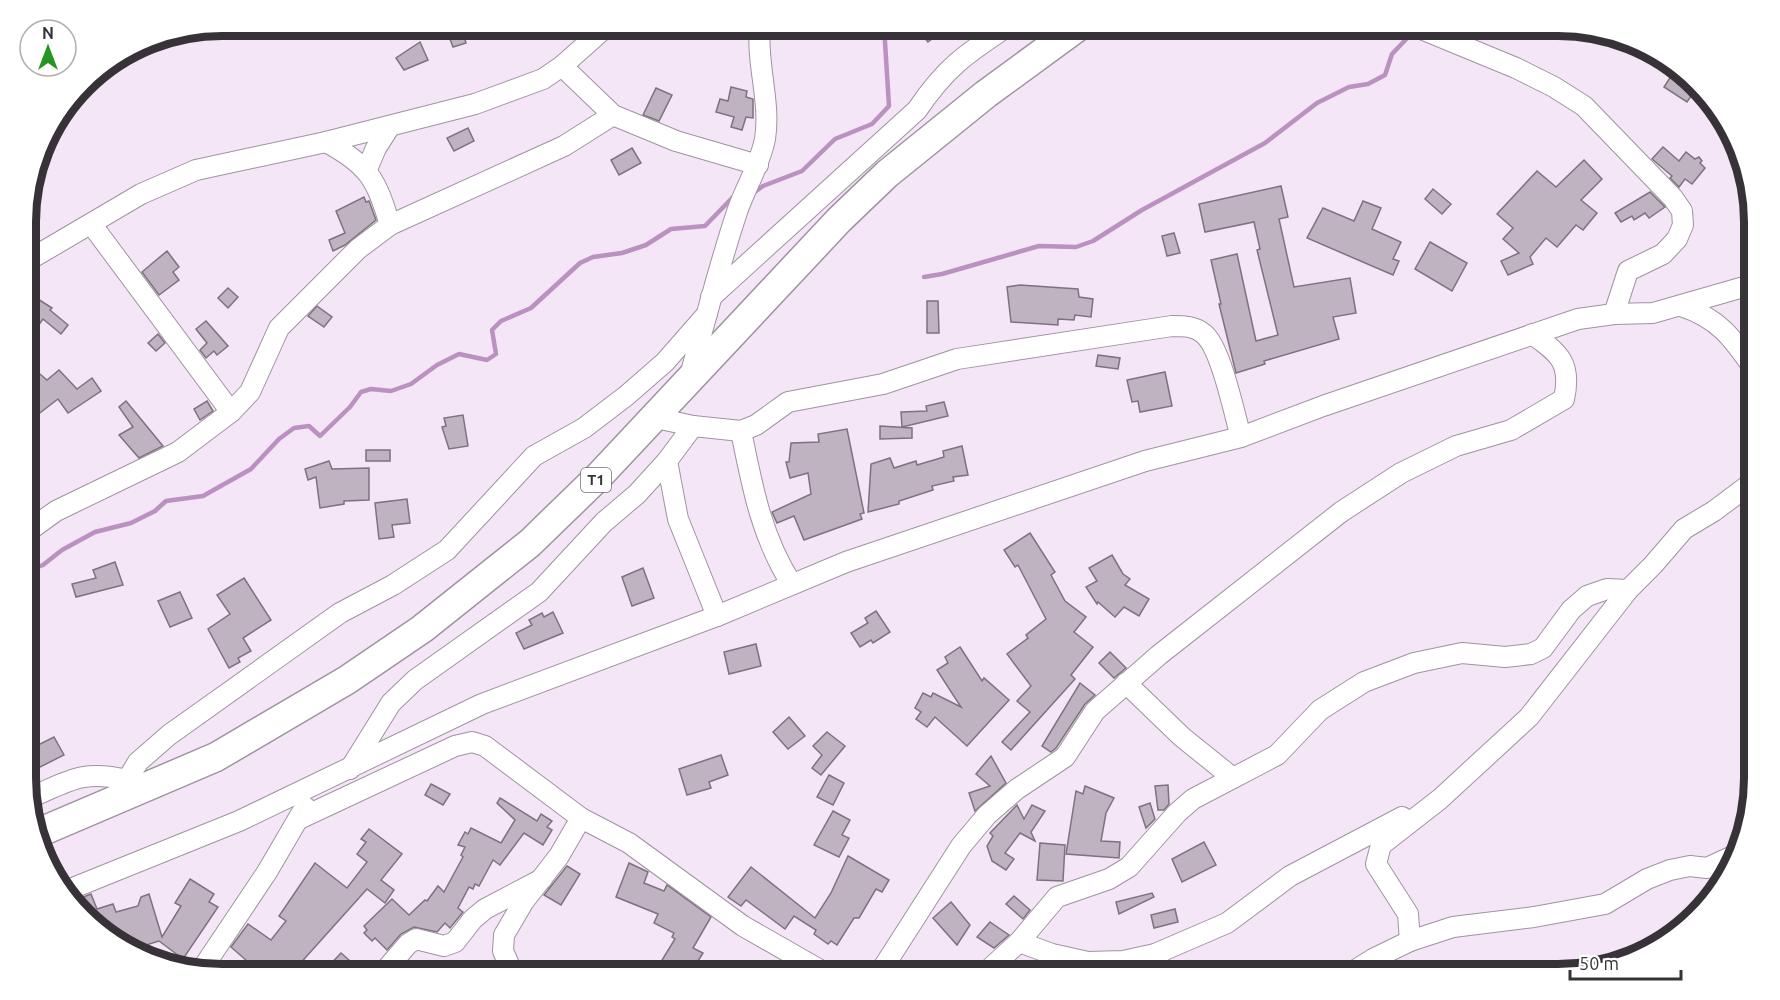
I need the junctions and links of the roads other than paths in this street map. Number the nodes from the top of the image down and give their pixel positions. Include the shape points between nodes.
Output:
1 (596, 36) edge
2 (760, 36) edge
3 (993, 36) edge
4 (1065, 36) edge
5 (1438, 36) edge
6 (562, 66) junction
7 (613, 115) junction
8 (390, 126) junction
9 (326, 142) junction
10 (758, 165) junction
11 (367, 169) junction
12 (92, 225) junction
13 (390, 225) junction
14 (36, 256) edge
15 (1744, 287) edge
16 (709, 306) junction
17 (1681, 306) junction
18 (1614, 314) junction
19 (1532, 334) junction
20 (1744, 356) edge
21 (690, 378) junction
22 (231, 412) junction
23 (656, 418) junction
24 (693, 426) junction
25 (741, 431) junction
26 (1241, 437) junction
27 (668, 461) junction
28 (1744, 488) edge
29 (36, 525) edge
30 (791, 583) junction
31 (1628, 590) junction
32 (717, 616) junction
33 (1126, 683) junction
34 (350, 769) junction
35 (1233, 778) junction
36 (318, 785) junction
37 (120, 791) junction
38 (37, 795) edge
39 (1440, 800) junction
40 (581, 818) junction
41 (299, 819) junction
42 (44, 830) edge
43 (1725, 860) edge
44 (542, 879) junction
45 (72, 889) edge
46 (1410, 941) junction
47 (1019, 942) junction
48 (1155, 954) junction
49 (206, 963) edge
50 (391, 964) edge
51 (509, 964) edge
52 (810, 964) edge
53 (885, 964) edge
54 (995, 964) edge
55 (1160, 964) edge
56 (1364, 964) edge

1 - 6 street
2 - 10 street via 768,113
3 - 16 street via 939,78 917,110
4 - 21 highway, T1 via 887,174
5 - 18 street via 1516,68 1584,106 1682,212 1683,225 1664,254 1628,272
6 - 7 street
6 - 8 street via 543,79 475,104
7 - 10 street via 676,141
7 - 13 street via 564,146
8 - 9 street
8 - 11 street
9 - 11 street
9 - 12 street via 196,170 141,194
10 - 16 street via 741,202
11 - 13 street
12 - 14 street
12 - 22 street
13 - 22 street via 358,249 279,328 250,392
15 - 17 street
16 - 21 street
16 - 37 street via 665,362 584,428 534,456 447,550 340,613 169,735 138,762
17 - 18 street via 1653,313
17 - 20 street via 1705,314 1721,325
18 - 19 street via 1578,319
19 - 26 street
19 - 33 street via 1558,353 1567,384 1564,399 1511,430 1456,446 1401,472 1341,512
21 - 23 highway, T1
22 - 29 street via 178,452 56,511
23 - 24 street
23 - 37 highway, T1 via 530,543 422,629 347,680 216,758
24 - 25 street
24 - 27 street
25 - 26 street via 788,402 883,384 957,359 1172,326 1191,327 1205,334 1218,358
25 - 30 street via 762,524 775,559
26 - 30 street via 1135,465 903,541
27 - 32 street via 678,519
27 - 34 street via 538,592 416,680 391,703
28 - 31 street via 1684,529
30 - 32 street
31 - 35 street via 1607,589 1587,596 1571,610 1543,648 1531,654 1505,657 1462,653 1414,663 1364,682 1320,710 1277,755
31 - 39 street via 1529,717
32 - 34 street via 482,704
33 - 35 street via 1182,737
33 - 53 street via 1095,711 1065,757 987,815 956,854
34 - 36 street
35 - 47 street via 1185,806 1129,867 1109,879 1057,897
36 - 41 street
36 - 45 street
37 - 38 street via 102,774 87,775
37 - 42 highway, T1
39 - 46 street via 1381,845 1377,855 1376,864 1408,914
39 - 48 street via 1306,866 1227,923
40 - 41 street via 485,746 472,742 433,755
40 - 44 street
40 - 52 street via 629,843 743,926
41 - 49 street
43 - 46 street via 1707,868 1670,870 1605,904 1453,927
44 - 50 street via 485,909 454,942 444,946 416,939
44 - 51 street via 504,935 503,951
46 - 56 street
47 - 48 street via 1088,962 1123,962
47 - 54 street
48 - 55 street

